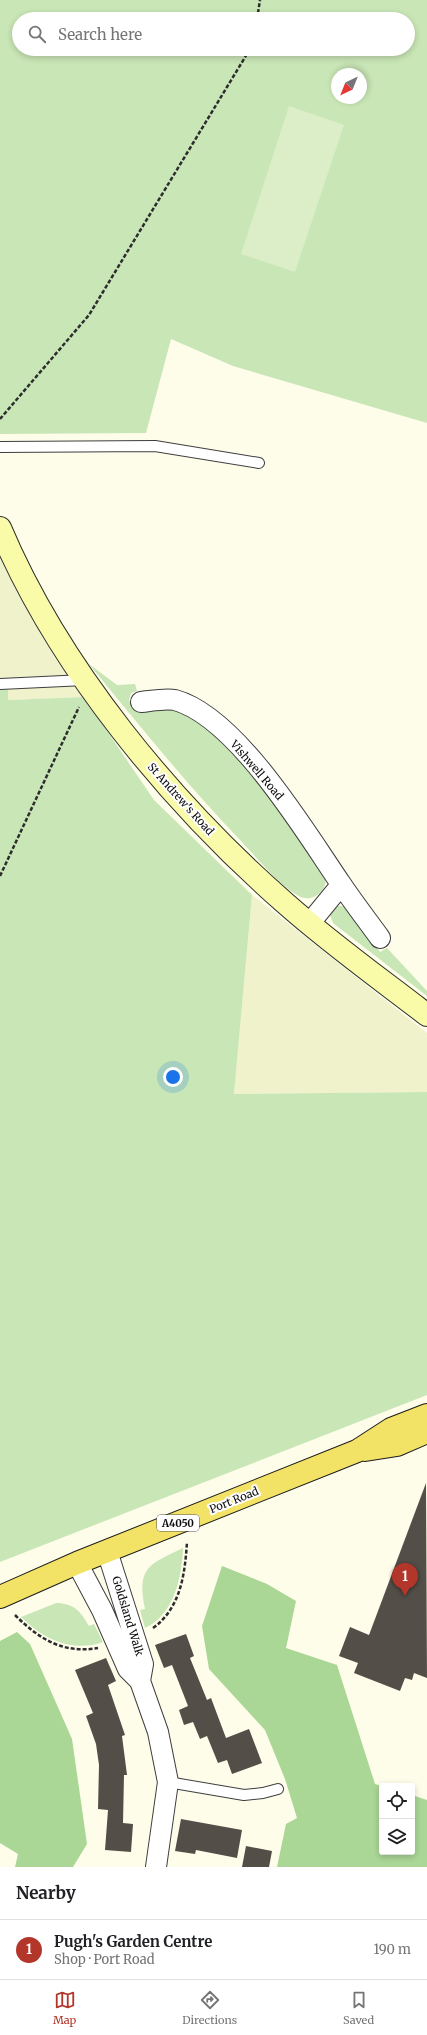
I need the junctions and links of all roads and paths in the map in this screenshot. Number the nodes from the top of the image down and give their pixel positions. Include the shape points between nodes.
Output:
1 (260, 0) edge
2 (258, 12) edge
3 (246, 56) edge
4 (0, 419) edge
5 (0, 447) edge
6 (259, 463) dead end
7 (0, 528) edge
8 (0, 684) edge
9 (90, 687) junction
10 (142, 702) dead end
11 (0, 876) edge
12 (341, 885) junction
13 (310, 924) junction
14 (380, 938) dead end
15 (427, 1015) edge
16 (427, 1415) edge
17 (427, 1432) edge
18 (357, 1451) junction
19 (187, 1542) dead end
20 (107, 1551) junction
21 (77, 1563) junction
22 (0, 1598) edge
23 (15, 1615) dead end
24 (125, 1640) junction
25 (168, 1782) junction
26 (278, 1789) dead end
27 (156, 1867) edge

1 - 2 path
3 - 4 path via 89,315
5 - 6 lane via 155,446
7 - 9 street, St Andrew's Road via 39,604
8 - 9 lane
9 - 11 path
9 - 13 street, St Andrew's Road via 159,775 209,830 252,873
10 - 12 street, Vishwell Road via 174,700 203,714 240,747 292,810
12 - 13 street
12 - 14 street, Vishwell Road
13 - 15 street, St Andrew's Road
16 - 18 main road, Port Road / A4050 via 391,1429
17 - 18 main road, Port Road / A4050 via 396,1445
18 - 20 main road, Port Road / A4050
19 - 24 path via 183,1580 175,1600 156,1625
20 - 21 main road, Port Road / A4050
20 - 24 street, Goldsland Walk
21 - 22 main road, Port Road / A4050
21 - 24 street, Goldsland Walk
23 - 24 path via 49,1643 73,1649 96,1648
24 - 25 street, Goldsland Walk via 143,1664 140,1681 158,1732
25 - 26 lane via 244,1795
25 - 27 street, Goldsland Walk

